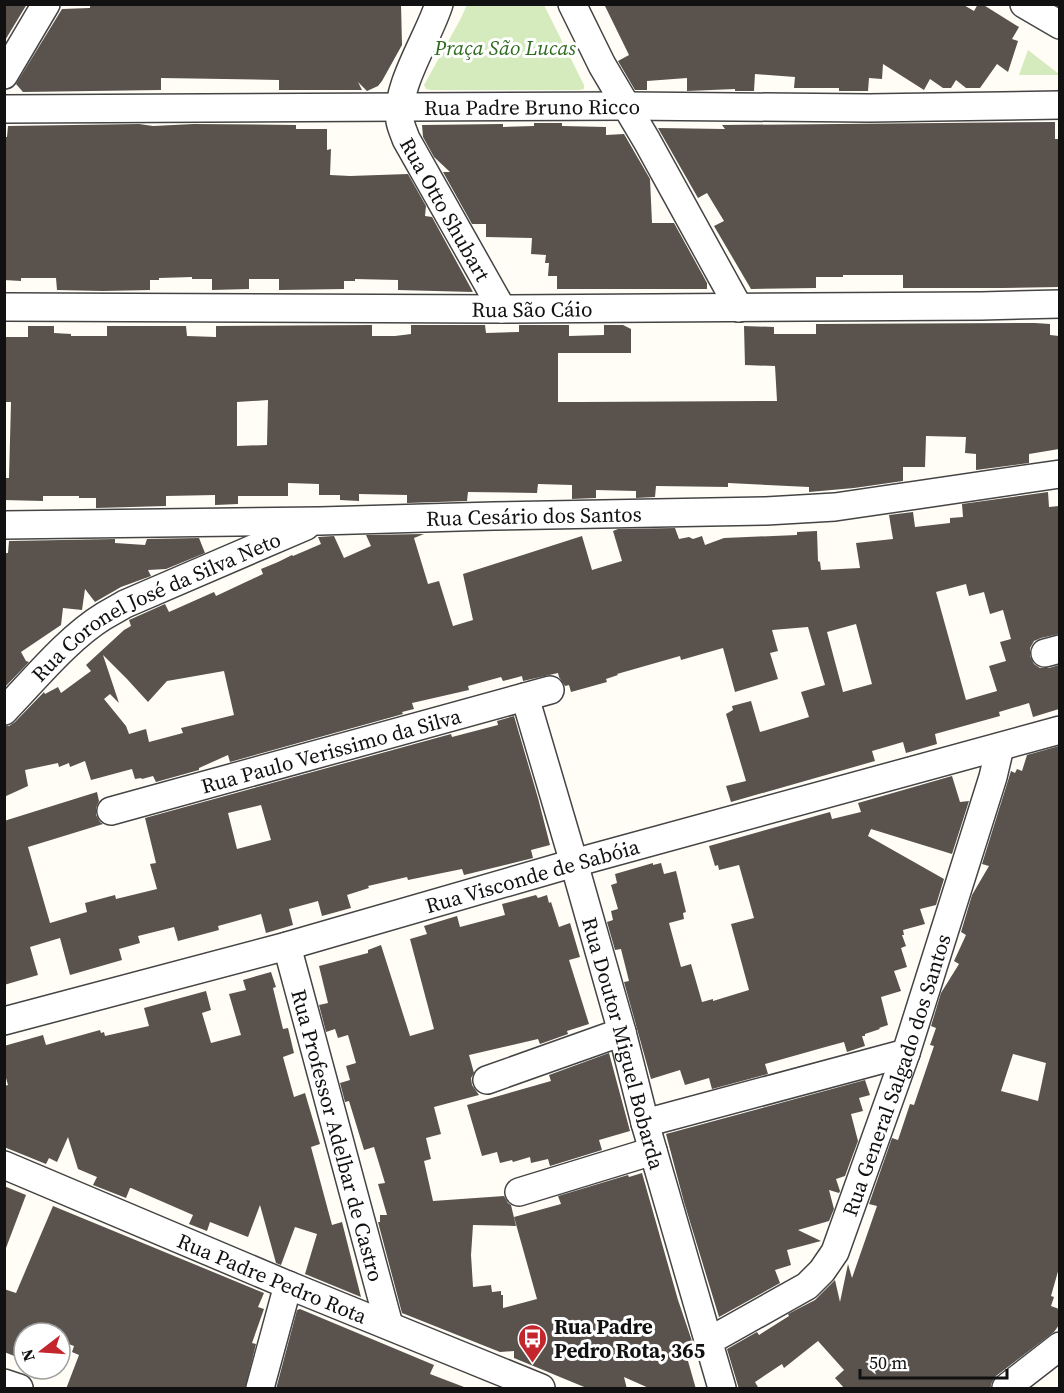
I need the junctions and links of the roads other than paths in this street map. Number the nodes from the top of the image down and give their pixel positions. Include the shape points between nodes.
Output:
1 (46, 4) edge
2 (439, 4) edge
3 (572, 4) edge
4 (1024, 4) edge
5 (1059, 25) edge
6 (4, 75) edge
7 (1059, 105) edge
8 (626, 106) junction
9 (400, 107) junction
10 (4, 110) edge
11 (1059, 304) edge
12 (4, 307) edge
13 (739, 308) junction
14 (502, 309) junction
15 (1059, 474) edge
16 (320, 521) junction
17 (4, 525) edge
18 (537, 694) joint
19 (4, 711) edge
20 (1059, 730) edge
21 (1000, 747) junction
22 (111, 811) dead end
23 (574, 863) junction
24 (287, 946) junction
25 (4, 1021) edge
26 (622, 1032) junction
27 (906, 1053) junction
28 (487, 1080) dead end
29 (645, 1123) junction
30 (653, 1151) junction
31 (4, 1165) edge
32 (519, 1192) dead end
33 (288, 1285) junction
34 (389, 1325) junction
35 (709, 1341) junction
36 (1059, 1346) edge
37 (4, 1383) edge
38 (19, 1389) edge
39 (260, 1389) edge
40 (541, 1389) edge
41 (722, 1389) edge
42 (1006, 1389) edge

1 - 6 street
2 - 9 street, Rua Otto Shubart via 409,74
3 - 8 street
4 - 5 street
7 - 8 street, Rua Padre Bruno Ricco
8 - 9 street, Rua Padre Bruno Ricco
8 - 13 street
9 - 10 street, Rua Padre Bruno Ricco
9 - 14 street, Rua Otto Shubart via 406,139
11 - 13 street, Rua São Cáio
12 - 14 street, Rua São Cáio
13 - 14 street, Rua São Cáio
15 - 16 street, Rua Cesário dos Santos via 835,507 766,512
16 - 17 street, Rua Cesário dos Santos
16 - 19 street, Rua Coronel José da Silva Neto via 103,616 61,652
18 - 22 street, Rua Paulo Verissimo da Silva
18 - 23 street, Rua Doutor Miguel Bobarda
20 - 21 street, Rua Visconde de Sabóia
21 - 23 street, Rua Visconde de Sabóia
21 - 27 street, Rua General Salgado dos Santos
23 - 24 street, Rua Visconde de Sabóia
23 - 26 street, Rua Doutor Miguel Bobarda
24 - 25 street, Rua Visconde de Sabóia
24 - 34 street, Rua Professor Adelbar de Castro
26 - 28 street
26 - 29 street, Rua Doutor Miguel Bobarda
27 - 29 street
27 - 35 street, Rua General Salgado dos Santos via 836,1252 807,1286
29 - 30 street, Rua Doutor Miguel Bobarda
30 - 32 street
30 - 35 street, Rua Doutor Miguel Bobarda
31 - 33 street, Rua Padre Pedro Rota
33 - 34 street, Rua Padre Pedro Rota
33 - 39 street
34 - 40 street, Rua Padre Pedro Rota
35 - 41 street, Rua Doutor Miguel Bobarda
36 - 42 street
37 - 38 street

